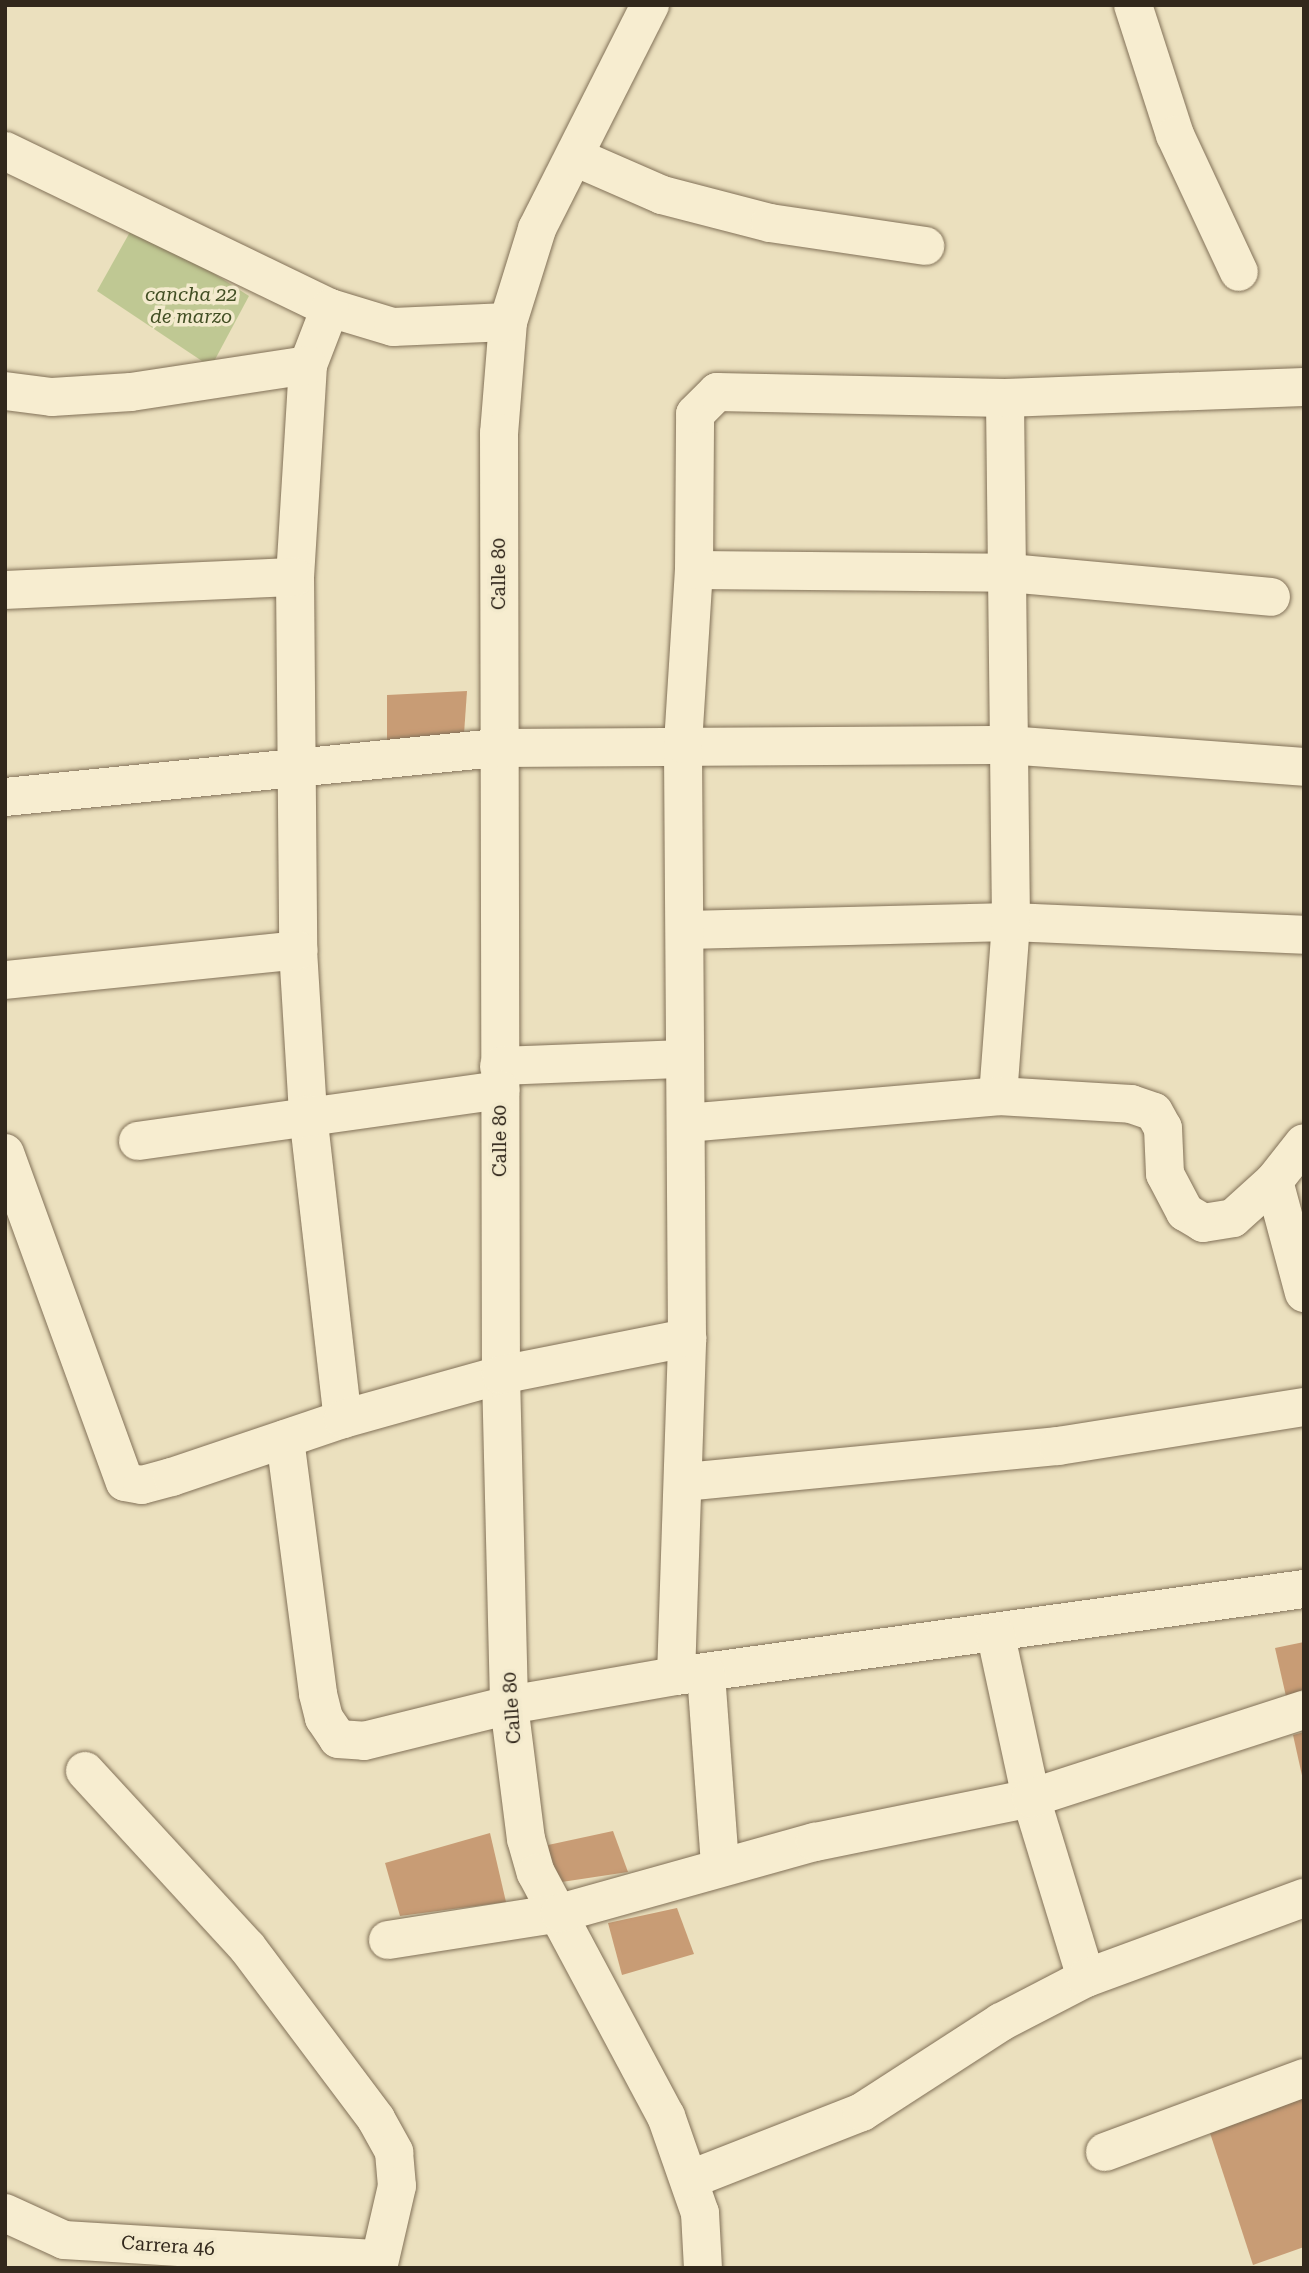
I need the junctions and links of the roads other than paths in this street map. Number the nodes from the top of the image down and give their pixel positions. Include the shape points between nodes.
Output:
1 (650, 5) edge
2 (1133, 5) edge
3 (5, 150) edge
4 (575, 157) junction
5 (925, 246) dead end
6 (1239, 272) dead end
7 (330, 308) junction
8 (508, 322) junction
9 (308, 365) junction
10 (1304, 387) edge
11 (5, 391) edge
12 (1005, 398) junction
13 (694, 570) junction
14 (1009, 573) junction
15 (295, 577) junction
16 (5, 590) edge
17 (1272, 597) dead end
18 (684, 744) junction
19 (1007, 745) junction
20 (499, 748) junction
21 (301, 766) junction
22 (1304, 767) edge
23 (5, 797) edge
24 (1011, 922) junction
25 (686, 930) junction
26 (1304, 935) edge
27 (298, 950) junction
28 (5, 980) edge
29 (685, 1059) junction
30 (499, 1078) junction
31 (998, 1096) junction
32 (308, 1114) junction
33 (687, 1123) junction
34 (138, 1141) dead end
35 (1304, 1143) edge
36 (5, 1153) edge
37 (1274, 1181) junction
38 (1301, 1272) edge
39 (687, 1338) junction
40 (501, 1375) junction
41 (1304, 1407) edge
42 (343, 1419) junction
43 (285, 1440) junction
44 (684, 1482) junction
45 (1304, 1589) edge
46 (996, 1636) junction
47 (691, 1675) junction
48 (509, 1705) junction
49 (1304, 1710) edge
50 (85, 1771) dead end
51 (1031, 1798) junction
52 (720, 1866) junction
53 (1304, 1898) edge
54 (560, 1913) junction
55 (388, 1940) dead end
56 (1086, 1978) junction
57 (1304, 2078) edge
58 (1105, 2152) dead end
59 (691, 2179) junction
60 (5, 2213) edge
61 (64, 2254) edge
62 (378, 2263) edge
63 (703, 2268) edge

1 - 4 street, Calle 80
2 - 6 street via 1175,135
3 - 7 street
4 - 5 street via 662,195 770,223
4 - 8 street, Calle 80 via 537,229
7 - 8 street via 393,327
7 - 9 street
8 - 20 street, Calle 80 via 499,433
9 - 11 street via 131,392 52,397
9 - 15 street
10 - 12 street
12 - 13 street via 717,392 695,414
12 - 14 street
13 - 14 street
13 - 18 street
14 - 17 street
14 - 19 street
15 - 16 street
15 - 21 street
18 - 19 street
18 - 20 street
18 - 25 street
19 - 22 street
19 - 24 street
20 - 21 street
20 - 30 street, Calle 80
21 - 23 street
21 - 27 street
24 - 25 street
24 - 26 street
24 - 31 street
25 - 29 street
27 - 28 street
27 - 32 street
29 - 30 street
29 - 33 street
30 - 32 street
30 - 40 street, Calle 80
31 - 33 street
31 - 37 street via 1130,1104 1154,1112 1163,1128 1165,1174 1185,1212 1203,1223 1233,1218
32 - 34 street
32 - 42 street
33 - 39 street
35 - 37 street
36 - 43 street via 125,1482 142,1485
37 - 38 street
39 - 40 street
39 - 44 street
40 - 42 street
40 - 48 street, Calle 80
41 - 44 street via 1058,1446
42 - 43 street
43 - 48 street via 318,1694 324,1717 338,1739 364,1741
44 - 47 street
45 - 46 street
46 - 47 street
46 - 51 street
47 - 48 street
47 - 52 street
48 - 54 street, Calle 80 via 526,1839 536,1873
49 - 51 street
50 - 62 street via 247,1947 376,2119 394,2152 397,2186
51 - 52 street
51 - 56 street
52 - 54 street
53 - 56 street
54 - 55 street
54 - 59 street, Calle 80 via 666,2116
56 - 59 street via 1001,2022 862,2112
57 - 58 street
59 - 63 street, Calle 80
60 - 61 street, Carrera 46
61 - 62 street, Carrera 46

